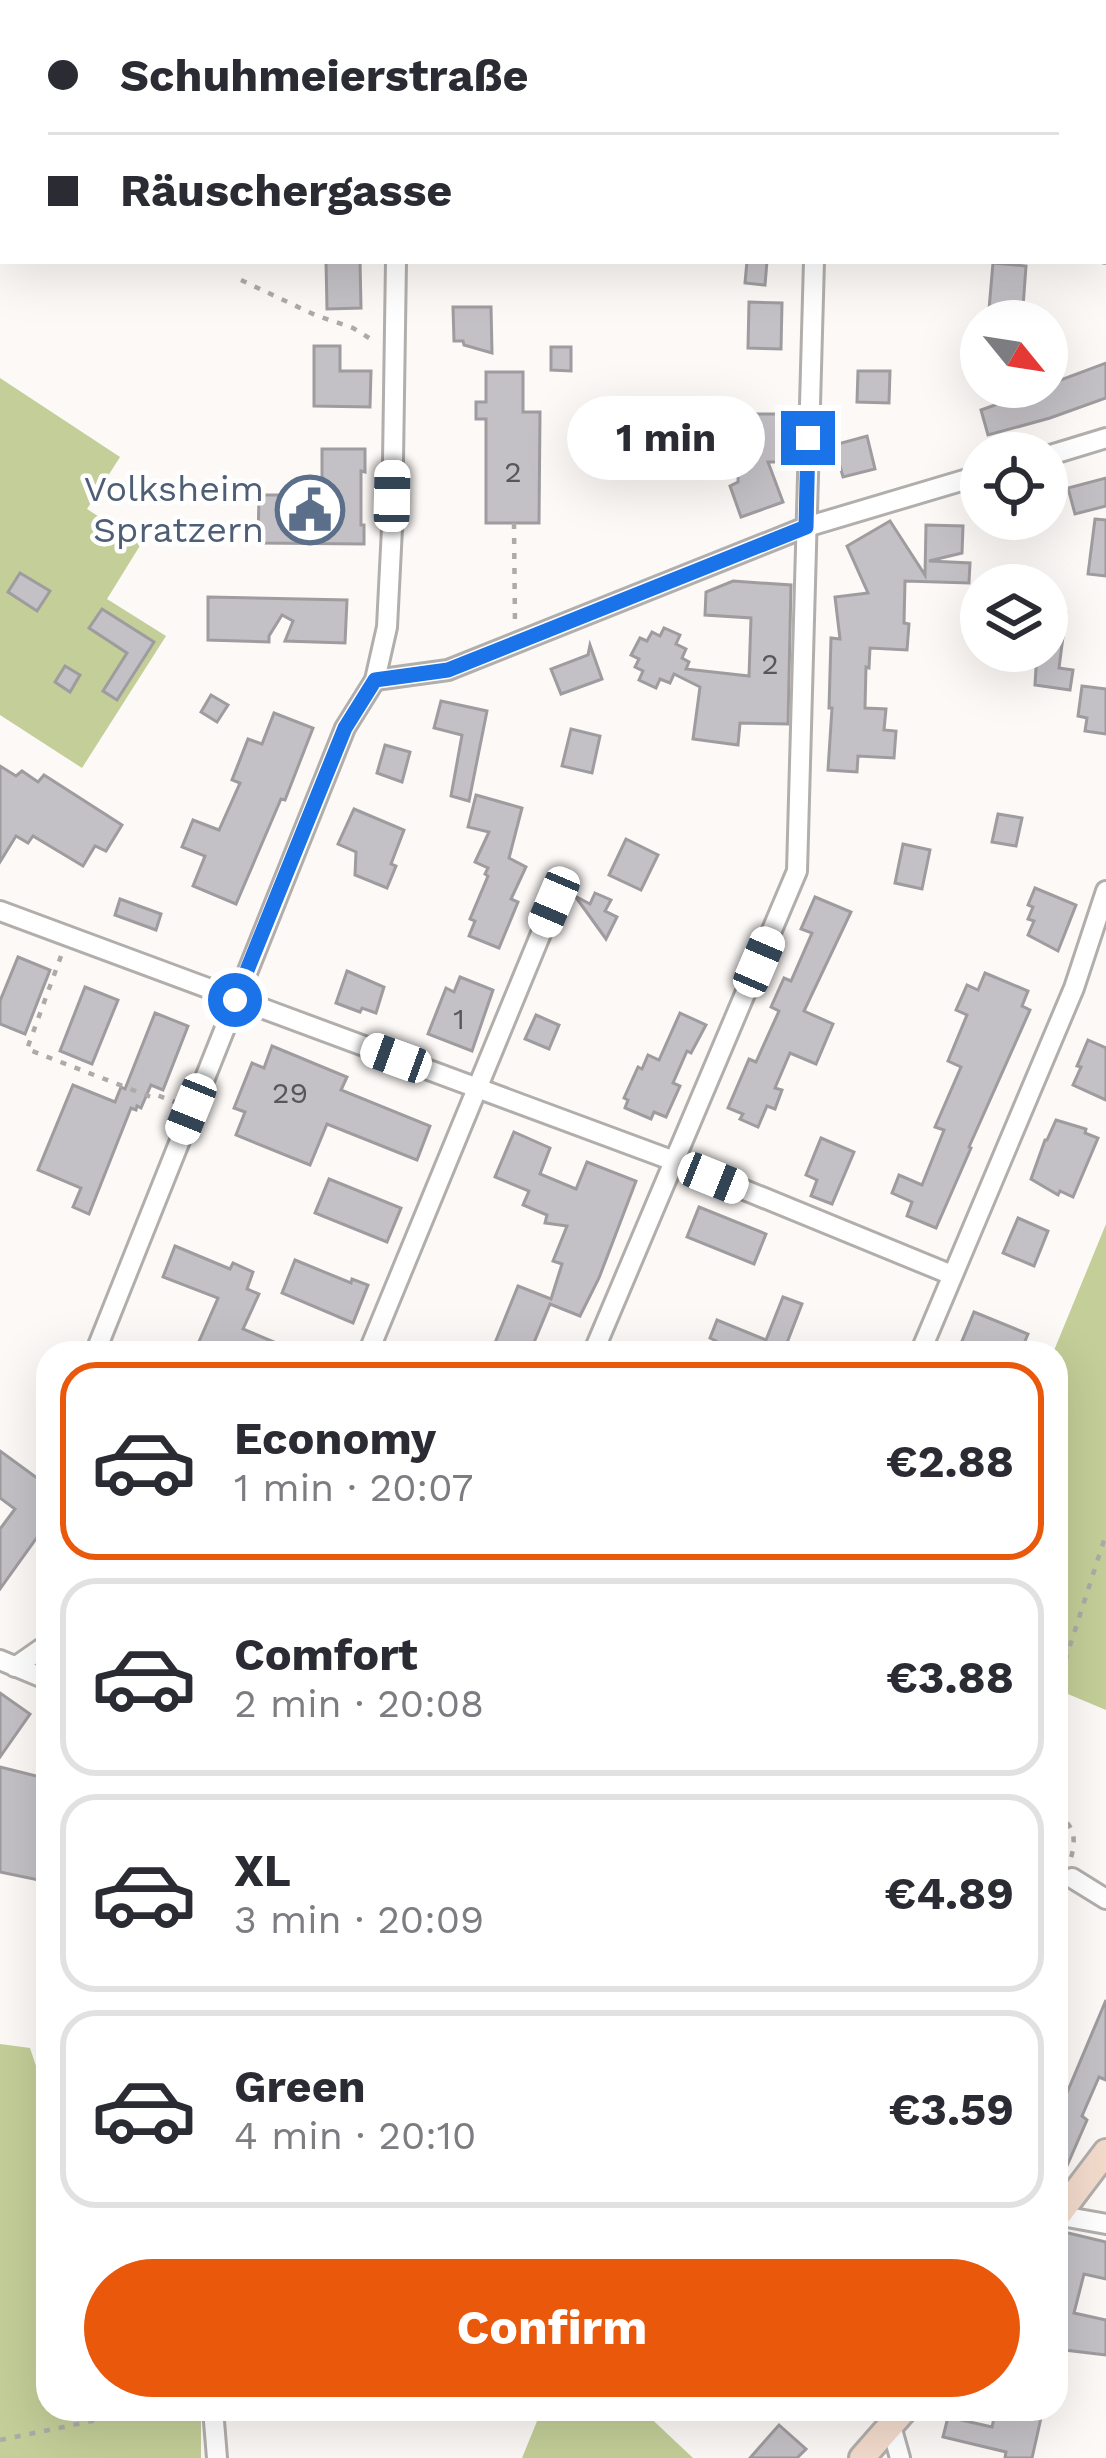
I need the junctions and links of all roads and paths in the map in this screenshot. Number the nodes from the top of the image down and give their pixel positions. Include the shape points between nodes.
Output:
1 (396, 264) edge
2 (814, 264) edge
3 (241, 280) dead end
4 (394, 353) junction
5 (1106, 438) edge
6 (1068, 450) edge
7 (960, 481) edge
8 (514, 523) dead end
9 (806, 527) junction
10 (515, 644) junction
11 (375, 680) junction
12 (1106, 890) edge
13 (554, 902) dead end
14 (0, 911) edge
15 (68, 937) junction
16 (235, 1000) junction
17 (476, 1088) junction
18 (191, 1109) junction
19 (674, 1161) junction
20 (952, 1275) junction
21 (99, 1341) edge
22 (373, 1341) edge
23 (598, 1341) edge
24 (925, 1341) edge
25 (1106, 1534) edge
26 (36, 1650) edge
27 (1068, 1652) edge
28 (8, 1664) edge
29 (36, 1675) edge
30 (1068, 1821) edge
31 (1068, 1873) edge
32 (1068, 1873) edge
33 (1072, 1878) joint
34 (1106, 1899) edge
35 (1106, 2152) edge
36 (1068, 2202) edge
37 (1068, 2218) edge
38 (1106, 2224) edge
39 (93, 2421) edge
40 (214, 2421) edge
41 (895, 2421) edge
42 (898, 2421) edge
43 (0, 2440) edge
44 (217, 2458) edge
45 (862, 2458) edge
46 (900, 2458) edge

1 - 4 street
2 - 9 street
3 - 4 path
4 - 11 street via 387,627
5 - 6 street
7 - 9 street
8 - 10 path
9 - 10 street
9 - 19 street via 797,871
10 - 11 street via 448,670
11 - 16 street via 345,728
12 - 20 street via 1074,988
13 - 17 street
14 - 15 street
15 - 16 street
15 - 18 path via 27,1049
16 - 17 street
16 - 18 street
17 - 19 street
17 - 22 street
18 - 21 street
19 - 20 street
19 - 23 street
20 - 24 street
25 - 27 path
26 - 28 street
28 - 29 street
30 - 32 path via 1075,1834
31 - 33 path
33 - 34 street
35 - 36 main road
37 - 38 street
39 - 43 path
40 - 44 street
41 - 45 main road
42 - 46 street

